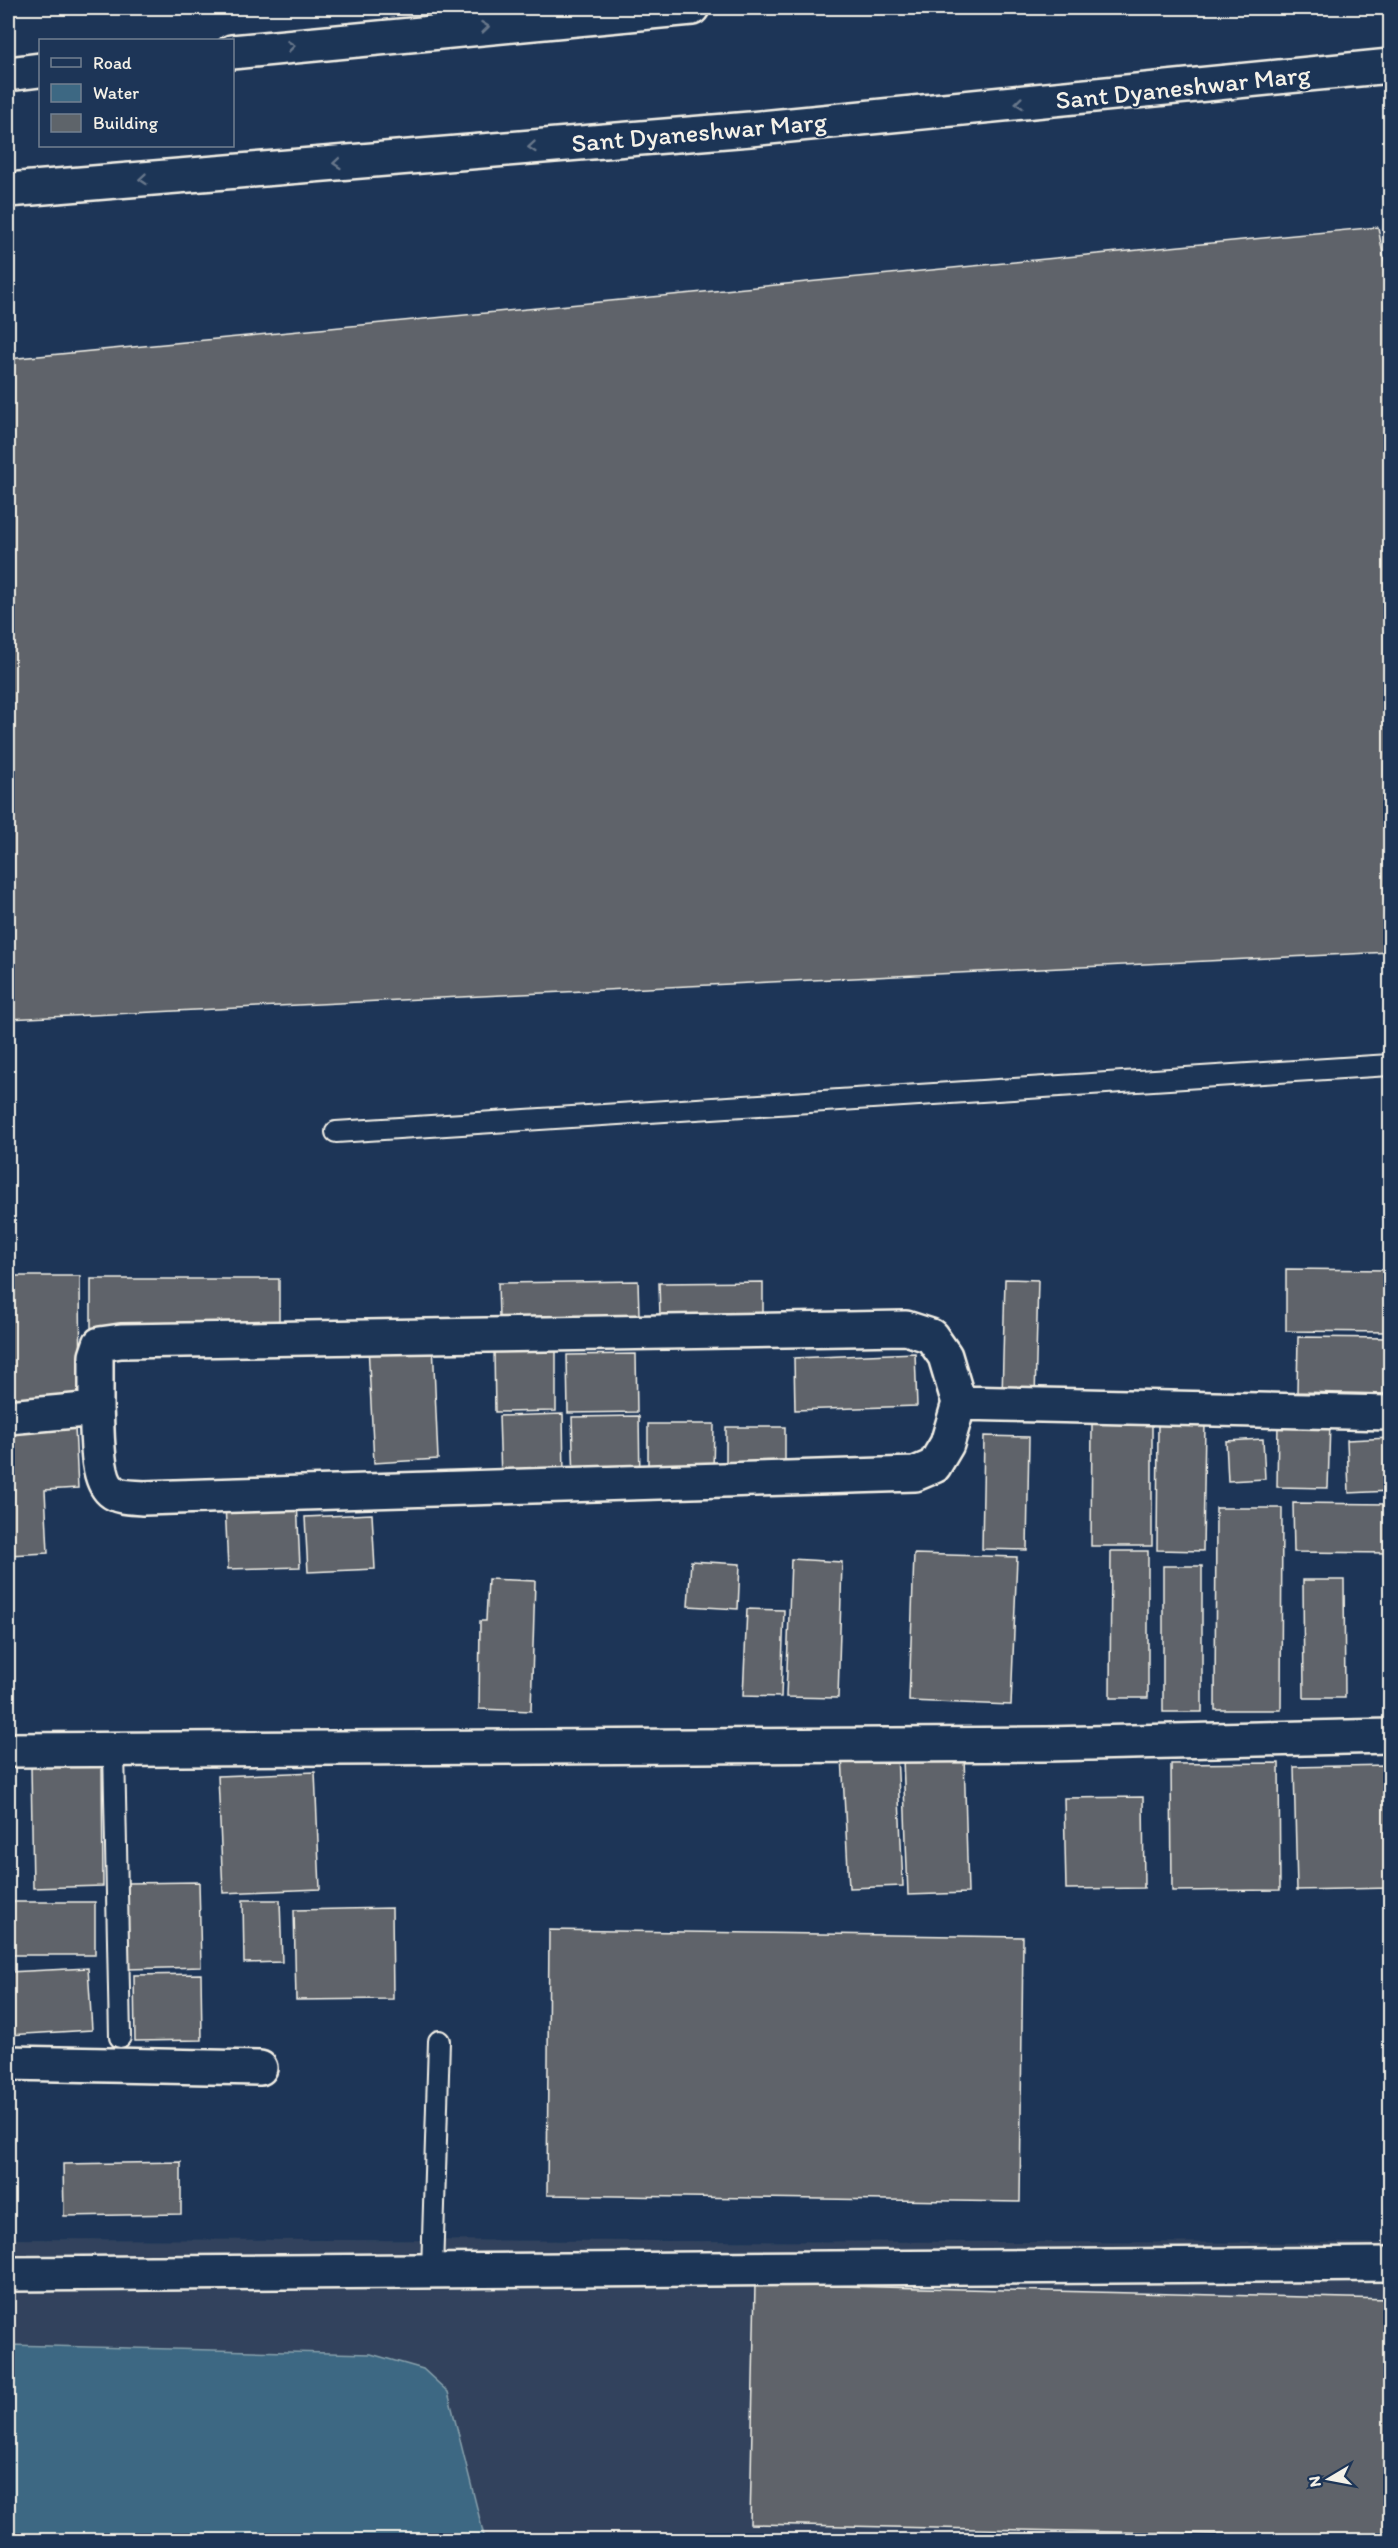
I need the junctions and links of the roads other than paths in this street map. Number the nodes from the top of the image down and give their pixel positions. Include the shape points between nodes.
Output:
1 (692, 8) edge
2 (234, 52) edge
3 (1390, 66) edge
4 (39, 70) edge
5 (8, 74) edge
6 (8, 190) edge
7 (1390, 1065) edge
8 (336, 1132) dead end
9 (959, 1403) junction
10 (96, 1409) junction
11 (1390, 1413) edge
12 (8, 1417) edge
13 (1390, 1736) edge
14 (8, 1750) edge
15 (114, 1750) junction
16 (120, 2037) dead end
17 (439, 2041) dead end
18 (8, 2063) edge
19 (260, 2068) dead end
20 (1390, 2264) edge
21 (432, 2271) junction
22 (8, 2274) edge

2 -> 1 street
3 -> 6 street, Sant Dyaneshwar Marg via 750,129
4 - 5 street
7 - 8 lane
9 - 10 street via 945,1356 931,1336 906,1328 121,1341 100,1344 96,1356
9 - 10 street via 946,1444 934,1466 915,1474 143,1498 112,1492 102,1478
9 - 11 street
10 - 12 street
13 - 15 street via 1047,1744
14 - 15 street
15 - 16 lane
17 - 21 lane
18 - 19 street
20 - 21 street
21 - 22 street

